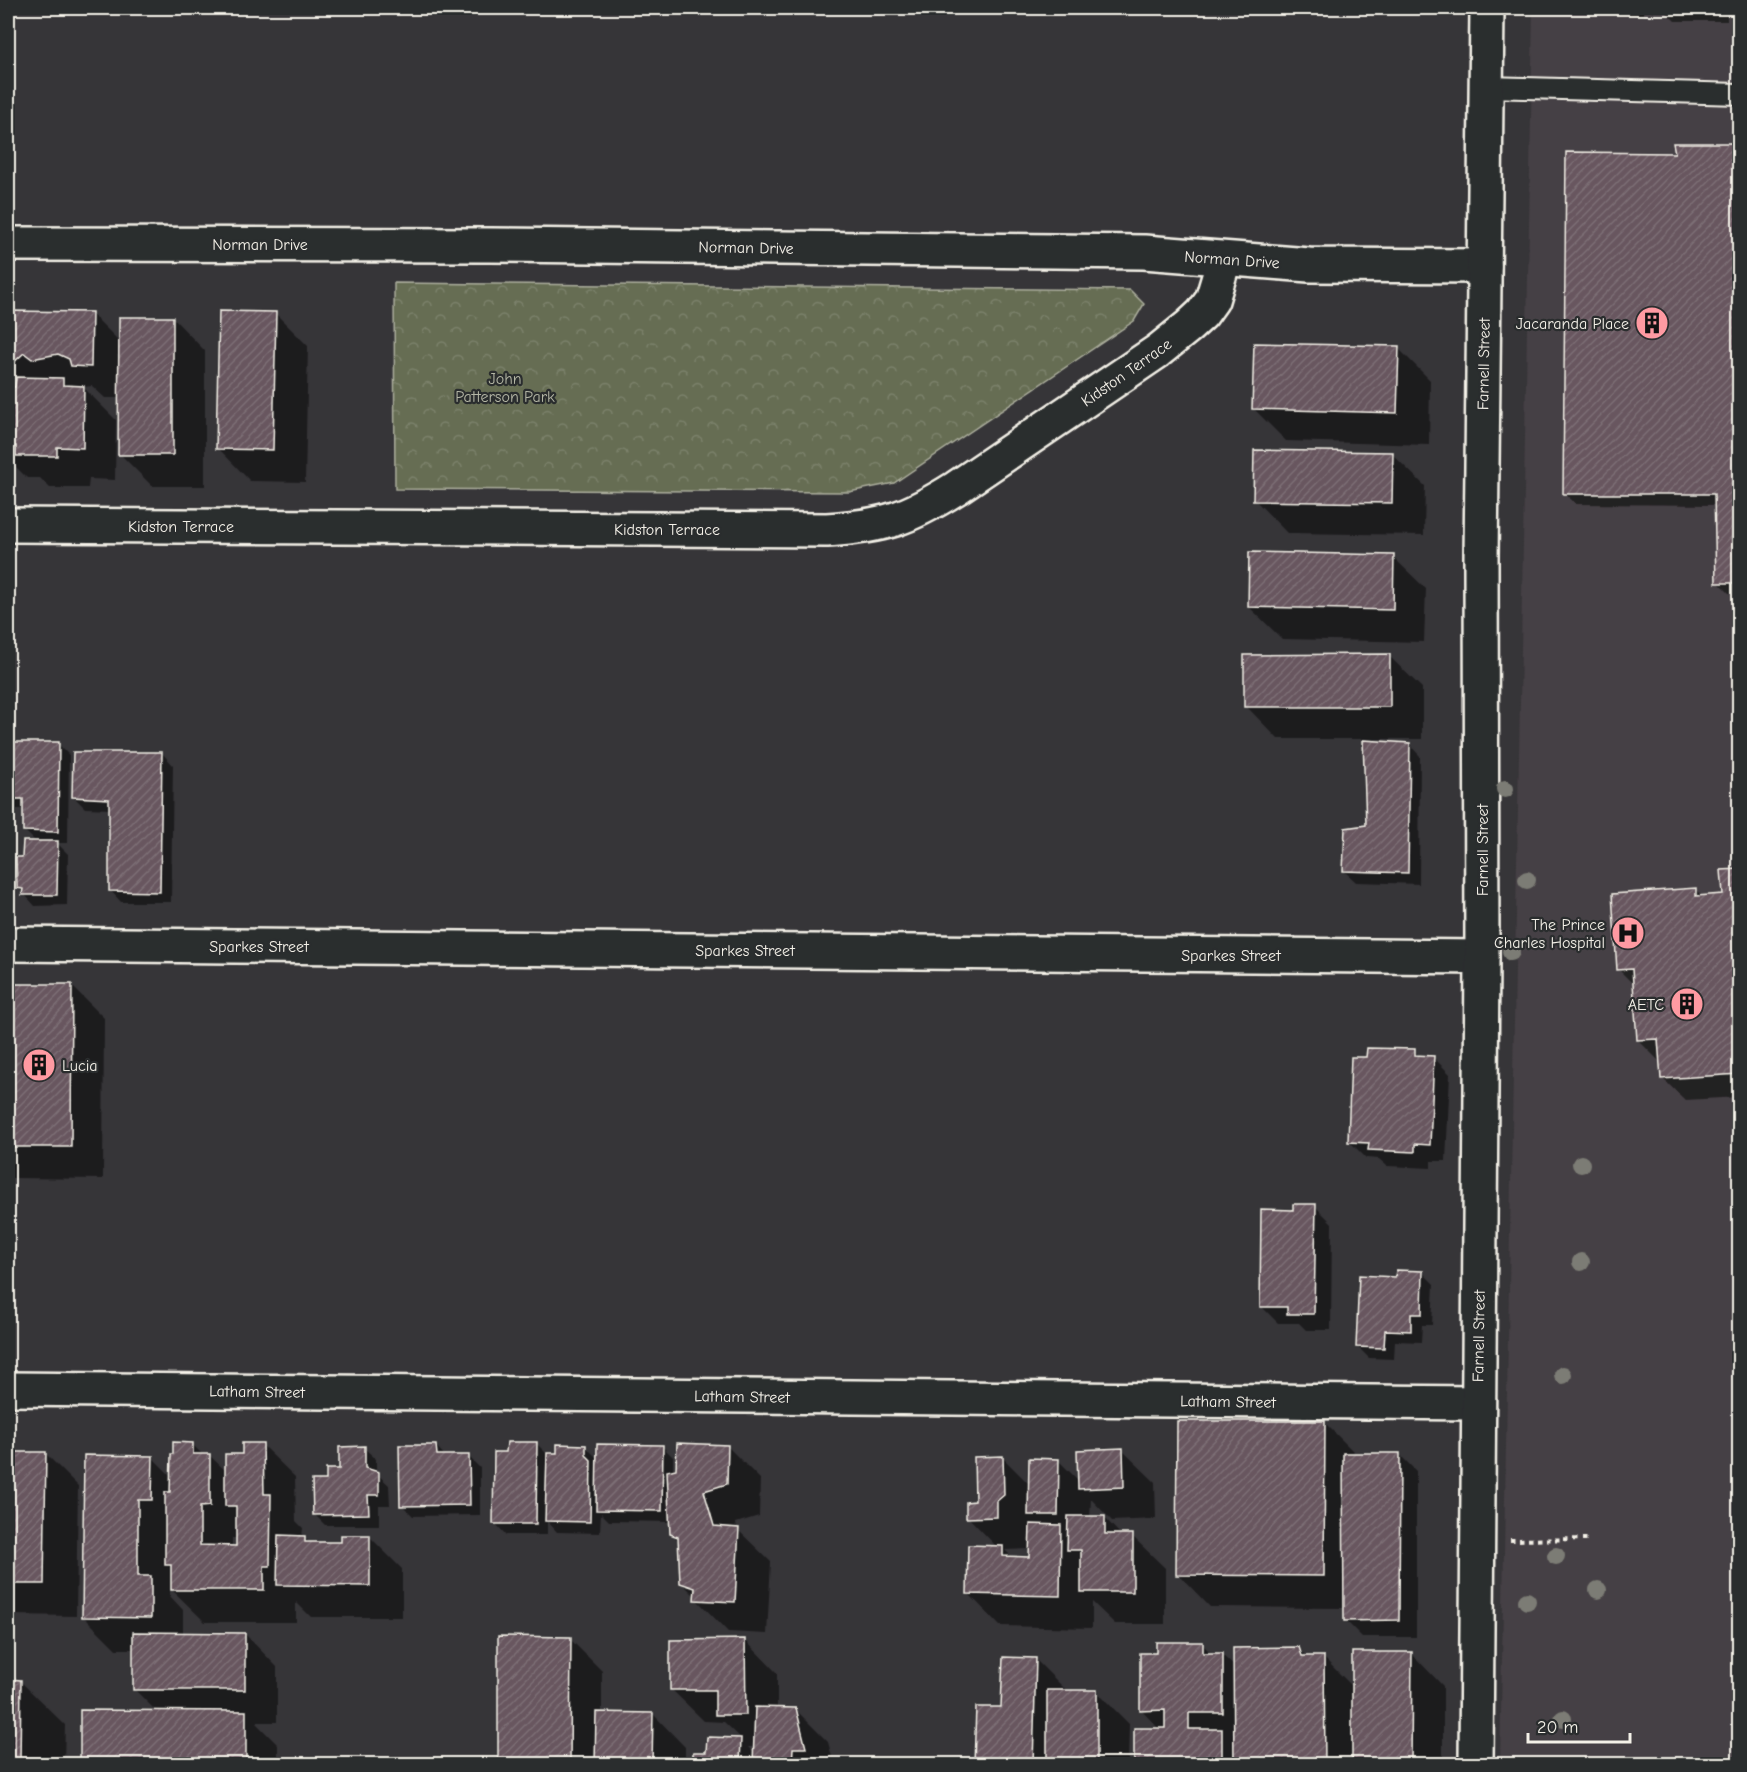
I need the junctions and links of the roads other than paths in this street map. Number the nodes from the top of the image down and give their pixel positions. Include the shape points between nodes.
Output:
1 (1487, 8) edge
2 (1487, 87) junction
3 (1740, 94) edge
4 (8, 244) edge
5 (1224, 260) junction
6 (1484, 266) junction
7 (8, 525) edge
8 (8, 944) edge
9 (1482, 957) junction
10 (8, 1389) edge
11 (1478, 1403) junction
12 (1476, 1764) edge

1 - 2 street, Farnell Street
2 - 3 lane
2 - 6 street, Farnell Street
4 - 5 street, Norman Drive via 1144,252
5 - 6 street, Norman Drive via 1309,265
5 - 7 street, Kidston Terrace via 1212,300 1202,314 1158,351 922,510 895,521 827,530
6 - 9 street, Farnell Street
8 - 9 street, Sparkes Street
9 - 11 street, Farnell Street
10 - 11 street, Latham Street
11 - 12 street, Farnell Street

